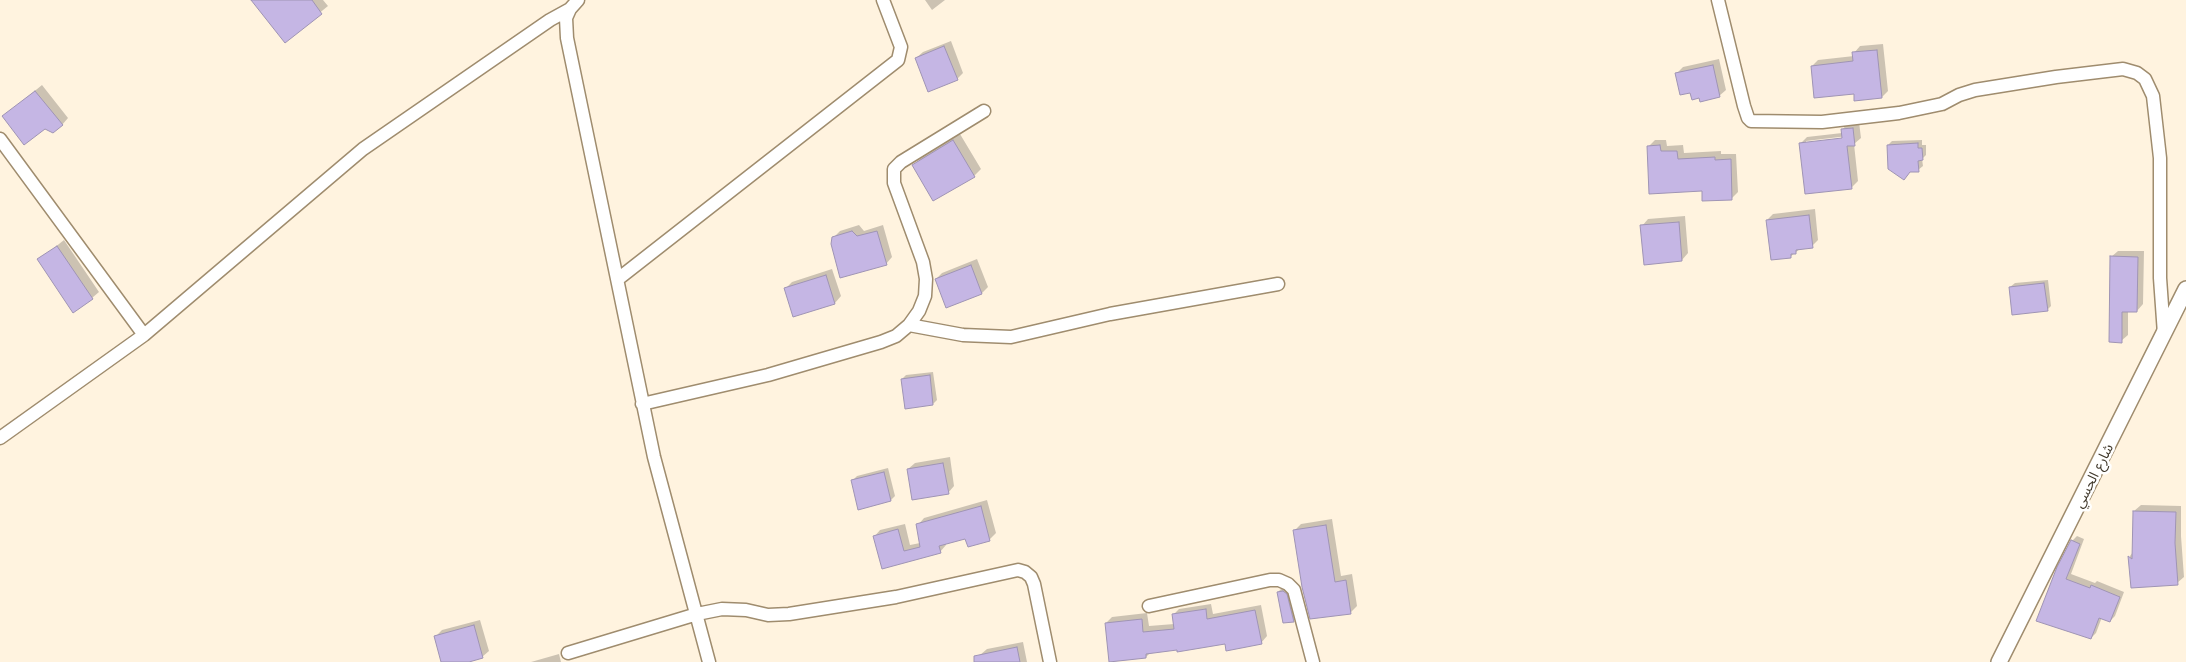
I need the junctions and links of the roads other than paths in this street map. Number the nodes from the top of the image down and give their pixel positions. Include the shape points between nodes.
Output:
1 (883, 0) edge
2 (1718, 0) edge
3 (574, 5) edge
4 (984, 111) dead end
5 (0, 139) edge
6 (618, 279) junction
7 (1278, 284) dead end
8 (2186, 289) edge
9 (909, 325) junction
10 (2164, 334) junction
11 (144, 335) junction
12 (642, 404) junction
13 (0, 438) edge
14 (1149, 606) dead end
15 (697, 614) junction
16 (568, 653) dead end
17 (709, 662) edge
18 (1050, 662) edge
19 (1313, 662) edge
20 (2000, 662) edge

1 - 6 street via 901,47 898,60
2 - 10 street via 1744,106 1751,121 1822,122 1899,113 1942,104 1975,90 2123,69 2145,79 2153,96 2160,158 2160,278
3 - 6 street via 566,18 567,38
3 - 11 street via 364,149
4 - 9 street via 894,169 894,183 923,262 926,279 919,311
5 - 11 street
6 - 12 street
7 - 9 street via 1110,314 1011,337 963,335
8 - 10 street, شارع الحسي
9 - 12 street via 896,336 881,342 768,375
10 - 20 street, شارع الحسي
11 - 13 street
12 - 15 street via 666,510
14 - 19 street via 1279,580 1294,590
15 - 16 street
15 - 17 street
15 - 18 street via 728,609 768,615 789,614 896,596 1018,570 1025,572 1034,584

